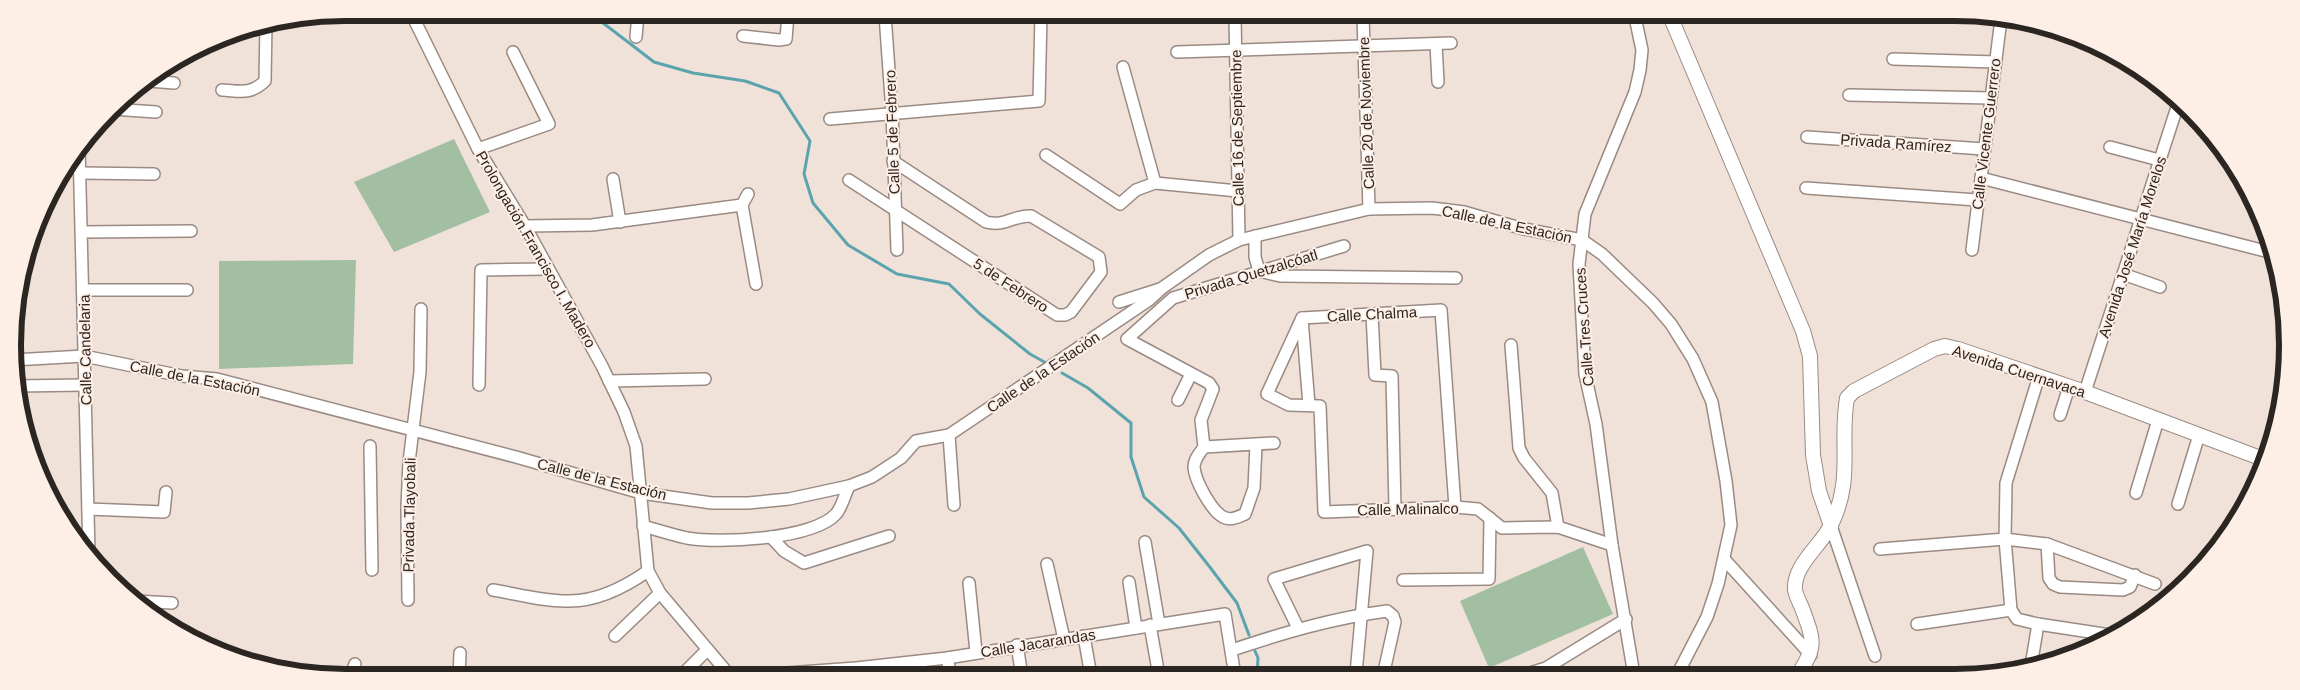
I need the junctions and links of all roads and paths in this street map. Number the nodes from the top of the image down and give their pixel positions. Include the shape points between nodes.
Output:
1 (415, 21) edge
2 (637, 21) edge
3 (787, 21) edge
4 (885, 21) edge
5 (1041, 21) edge
6 (1235, 21) edge
7 (1363, 21) edge
8 (1636, 21) edge
9 (1672, 21) edge
10 (2000, 24) edge
11 (266, 31) edge
12 (743, 36) dead end
13 (636, 38) dead end
14 (1451, 43) dead end
15 (1436, 44) junction
16 (1364, 45) junction
17 (1236, 49) junction
18 (512, 52) dead end
19 (1177, 52) dead end
20 (1894, 59) dead end
21 (1996, 62) junction
22 (1123, 67) dead end
23 (158, 81) edge
24 (1438, 82) dead end
25 (174, 83) dead end
26 (222, 90) dead end
27 (1848, 95) dead end
28 (1991, 98) junction
29 (2176, 109) edge
30 (123, 110) edge
31 (156, 112) dead end
32 (892, 112) junction
33 (830, 119) dead end
34 (1808, 138) dead end
35 (2110, 146) dead end
36 (478, 149) junction
37 (1984, 149) junction
38 (1046, 155) dead end
39 (80, 160) edge
40 (2159, 160) junction
41 (894, 161) junction
42 (80, 173) junction
43 (154, 174) dead end
44 (1981, 178) junction
45 (613, 180) dead end
46 (849, 180) dead end
47 (1155, 183) junction
48 (1806, 188) dead end
49 (1238, 191) junction
50 (748, 194) dead end
51 (1977, 200) junction
52 (742, 205) junction
53 (894, 208) junction
54 (1369, 209) junction
55 (2140, 221) junction
56 (620, 222) junction
57 (524, 226) junction
58 (191, 231) dead end
59 (82, 232) junction
60 (1255, 236) junction
61 (1239, 240) junction
62 (1582, 240) junction
63 (1344, 246) dead end
64 (897, 250) dead end
65 (1972, 250) dead end
66 (2265, 251) edge
67 (548, 269) junction
68 (1259, 271) junction
69 (2123, 274) junction
70 (1456, 278) dead end
71 (756, 284) dead end
72 (2160, 287) dead end
73 (1162, 288) junction
74 (84, 290) junction
75 (187, 290) dead end
76 (1192, 292) junction
77 (1119, 302) dead end
78 (421, 309) dead end
79 (1372, 314) junction
80 (1302, 318) junction
81 (1511, 345) dead end
82 (84, 356) junction
83 (22, 360) edge
84 (1191, 374) junction
85 (2039, 376) junction
86 (705, 379) dead end
87 (609, 381) junction
88 (85, 385) junction
89 (479, 385) dead end
90 (24, 386) edge
91 (2068, 387) junction
92 (2085, 392) junction
93 (1178, 400) dead end
94 (1308, 405) junction
95 (2060, 415) dead end
96 (2158, 420) junction
97 (413, 431) junction
98 (950, 435) junction
99 (2200, 435) junction
100 (1274, 443) dead end
101 (1256, 445) junction
102 (370, 446) dead end
103 (1204, 447) junction
104 (2259, 457) edge
105 (849, 486) junction
106 (166, 492) dead end
107 (641, 492) junction
108 (2136, 493) dead end
109 (2178, 504) dead end
110 (954, 505) dead end
111 (1455, 507) junction
112 (1395, 508) junction
113 (88, 509) junction
114 (1490, 518) junction
115 (643, 526) junction
116 (1831, 526) junction
117 (1558, 527) junction
118 (889, 536) dead end
119 (770, 537) junction
120 (2005, 539) junction
121 (1145, 542) dead end
122 (89, 543) edge
123 (2047, 544) junction
124 (1612, 545) junction
125 (1880, 549) dead end
126 (1724, 559) junction
127 (1047, 564) dead end
128 (372, 570) dead end
129 (648, 571) junction
130 (2135, 575) junction
131 (1404, 580) dead end
132 (1129, 582) dead end
133 (969, 583) dead end
134 (2156, 584) dead end
135 (493, 590) dead end
136 (660, 593) junction
137 (408, 600) dead end
138 (148, 602) edge
139 (172, 603) dead end
140 (2011, 610) junction
141 (1361, 614) junction
142 (1626, 619) junction
143 (1917, 624) dead end
144 (2038, 624) junction
145 (1154, 625) junction
146 (1136, 628) junction
147 (1298, 628) junction
148 (2101, 634) edge
149 (615, 636) dead end
150 (1084, 636) junction
151 (1064, 638) junction
152 (1017, 645) junction
153 (707, 650) junction
154 (1232, 650) junction
155 (976, 652) junction
156 (460, 653) dead end
157 (1811, 655) junction
158 (1875, 656) dead end
159 (947, 658) junction
160 (2032, 660) edge
161 (355, 664) dead end
162 (353, 669) edge
163 (459, 669) edge
164 (688, 669) edge
165 (724, 669) edge
166 (876, 669) edge
167 (949, 669) edge
168 (1021, 669) edge
169 (1090, 669) edge
170 (1158, 669) edge
171 (1234, 669) edge
172 (1356, 669) edge
173 (1385, 669) edge
174 (1543, 669) edge
175 (1633, 669) edge
176 (1680, 669) edge
177 (1802, 669) edge

1 - 36 street, Prolongación Francisco I. Madero
2 - 13 street
3 - 12 street via 786,39
4 - 32 street, Calle 5 de Febrero
5 - 32 street via 1039,101
6 - 17 street, Calle 16 de Septiembre
7 - 16 street, Calle 20 de Noviembre
8 - 62 street, Calle Tres Cruces via 1642,50 1635,92 1585,214
9 - 116 street via 1803,331 1810,356 1812,455 1819,491
10 - 21 street, Calle Vicente Guerrero
11 - 26 street via 265,80 256,89
14 - 15 street
15 - 16 street
15 - 24 street
16 - 17 street
16 - 54 street, Calle 20 de Noviembre
17 - 19 street
17 - 49 street, Calle 16 de Septiembre
18 - 36 street via 549,124
20 - 21 street
21 - 28 street, Calle Vicente Guerrero
22 - 47 street
23 - 25 street
27 - 28 street
28 - 37 street, Calle Vicente Guerrero
29 - 40 street, Avenida José María Morelos
30 - 31 street
32 - 33 street
32 - 41 street, Calle 5 de Febrero
34 - 37 street, Privada Ramírez
35 - 40 street
36 - 57 street, Prolongación Francisco I. Madero
37 - 44 street, Calle Vicente Guerrero
38 - 47 street via 1120,204 1136,190
39 - 42 street, Calle Candelaria
40 - 55 street, Avenida José María Morelos
41 - 53 street, Calle 5 de Febrero
41 - 53 street, 5 de Febrero via 986,222 1008,223 1020,216 1031,216 1099,258 1101,272 1071,312 1057,315
42 - 43 street
42 - 59 street, Calle Candelaria
44 - 51 street, Calle Vicente Guerrero
44 - 55 street
45 - 56 street
46 - 53 street, 5 de Febrero
47 - 49 street
48 - 51 street
49 - 61 street, Calle 16 de Septiembre
50 - 52 street
51 - 65 street, Calle Vicente Guerrero
52 - 56 street
52 - 71 street
53 - 64 street, Calle 5 de Febrero
54 - 60 street, Calle de la Estación
54 - 62 street, Calle de la Estación via 1432,208 1464,212
55 - 66 street
55 - 69 street, Avenida José María Morelos
56 - 57 street
57 - 67 street, Prolongación Francisco I. Madero
58 - 59 street
59 - 74 street, Calle Candelaria
60 - 61 street, Calle de la Estación
60 - 68 street
61 - 73 street, Calle de la Estación via 1209,255
62 - 124 street, Calle Tres Cruces via 1579,264 1585,374 1596,424
62 - 126 street, Calle de la Estación via 1602,254 1653,303 1693,359 1712,402 1730,500 1731,525
63 - 68 street, Privada Quetzalcóatl
67 - 87 street, Prolongación Francisco I. Madero
67 - 89 street via 481,270
68 - 70 street via 1280,276
68 - 76 street, Privada Quetzalcóatl
69 - 72 street
69 - 92 street, Avenida José María Morelos
73 - 76 street
73 - 77 street
73 - 98 street, Calle de la Estación
74 - 75 street
74 - 82 street, Calle Candelaria
76 - 84 street, Privada Quetzalcóatl via 1173,298 1127,339
78 - 97 street, Privada Tlayobali via 420,372
79 - 80 street, Calle Chalma
79 - 111 street, Calle Chalma via 1441,310
79 - 112 street via 1375,374 1392,376
80 - 94 street
80 - 94 street via 1267,394 1289,405
81 - 117 street via 1519,448 1552,493
82 - 83 street, Calle de la Estación
82 - 88 street, Calle Candelaria
82 - 97 street, Calle de la Estación via 182,376 217,379
84 - 93 street
84 - 103 street, Privada Quetzalcóatl via 1213,389 1201,420
85 - 91 street, Avenida Cuernavaca
85 - 116 street, Avenida Cuernavaca via 1945,346 1854,391 1847,398 1845,408 1846,478
85 - 120 street via 2006,483
86 - 87 street
87 - 107 street, Prolongación Francisco I. Madero via 636,446
88 - 90 street
88 - 113 street, Calle Candelaria
91 - 92 street, Avenida Cuernavaca
91 - 95 street
92 - 96 street, Avenida Cuernavaca
94 - 112 street, Calle Malinalco via 1320,406 1324,512
96 - 99 street, Avenida Cuernavaca
96 - 108 street
97 - 107 street, Calle de la Estación
97 - 137 street, Privada Tlayobali via 407,507
98 - 105 street, Calle de la Estación via 916,441 901,458 872,477
98 - 110 street
99 - 104 street, Avenida Cuernavaca
99 - 109 street
100 - 101 street
101 - 103 street
101 - 103 street via 1254,488 1245,514 1234,519 1223,517 1199,484 1194,467
102 - 128 street
105 - 107 street, Calle de la Estación via 789,499 748,503 712,503
105 - 119 street via 837,514 824,522
106 - 113 street via 164,512
107 - 115 street, Prolongación Francisco I. Madero
111 - 112 street, Calle Malinalco
111 - 114 street, Calle Malinalco via 1478,509
113 - 122 street, Calle Candelaria
114 - 117 street, Calle Malinalco via 1502,528
114 - 131 street via 1489,579
115 - 119 street via 688,538
115 - 129 street, Prolongación Francisco I. Madero
116 - 157 street, Avenida Cuernavaca via 1800,570 1795,590 1813,638
116 - 158 street
117 - 124 street, Calle Malinalco
118 - 119 street via 804,563 784,552
120 - 123 street
120 - 125 street
120 - 140 street
121 - 145 street
123 - 130 street
123 - 130 street via 2049,578 2052,584 2060,587 2123,590 2130,587
124 - 142 street, Calle Tres Cruces
126 - 157 street
126 - 176 street, Calle de la Estación via 1707,617
127 - 151 street
129 - 135 street via 612,592 569,602
129 - 136 street
130 - 134 street
132 - 146 street
133 - 155 street
136 - 149 street
136 - 153 street
138 - 139 street
140 - 143 street
140 - 144 street via 2016,619
141 - 147 street
141 - 147 street via 1367,552 1274,578
141 - 172 street
141 - 173 street via 1387,612 1396,622
142 - 174 street
142 - 175 street, Calle Tres Cruces
144 - 148 street
144 - 160 street
145 - 146 street, Calle Jacarandas
145 - 154 street, Calle Jacarandas via 1225,614
145 - 170 street
146 - 150 street, Calle Jacarandas
147 - 154 street
150 - 151 street, Calle Jacarandas
150 - 169 street
151 - 152 street, Calle Jacarandas
152 - 155 street, Calle Jacarandas
152 - 168 street
153 - 164 street
153 - 165 street
154 - 171 street
155 - 159 street, Calle Jacarandas
156 - 163 street
157 - 177 street
159 - 166 street, Calle Jacarandas
159 - 167 street
161 - 162 street

